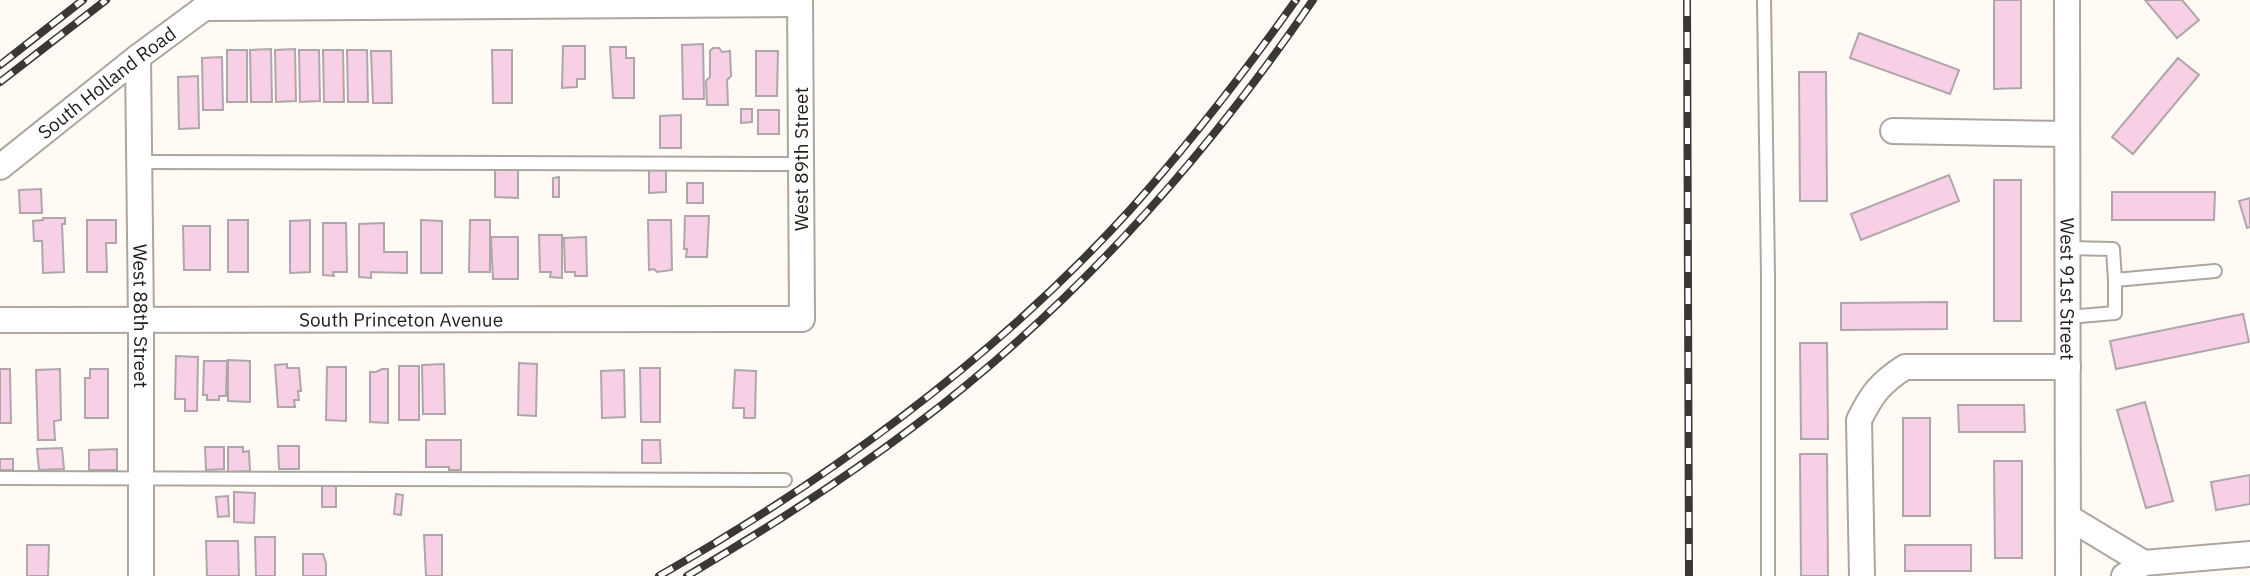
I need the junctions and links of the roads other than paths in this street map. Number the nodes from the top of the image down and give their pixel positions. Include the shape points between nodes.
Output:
1 (1764, 0) edge
2 (2067, 0) edge
3 (800, 2) edge
4 (209, 4) edge
5 (138, 57) junction
6 (1893, 131) dead end
7 (2067, 134) junction
8 (139, 162) junction
9 (801, 164) junction
10 (0, 167) edge
11 (2067, 248) junction
12 (2215, 271) dead end
13 (2115, 279) junction
14 (2068, 317) junction
15 (802, 319) joint
16 (0, 320) edge
17 (141, 321) junction
18 (2068, 367) junction
19 (0, 478) edge
20 (141, 478) junction
21 (785, 480) dead end
22 (2068, 517) junction
23 (2250, 554) edge
24 (2134, 570) edge
25 (141, 576) edge
26 (1768, 576) edge
27 (1861, 576) edge
28 (2068, 576) edge

1 - 26 lane
2 - 7 street, West 91st Street
3 - 4 street
3 - 9 street, West 89th Street
4 - 5 street, South Holland Road
5 - 8 street, West 88th Street
5 - 10 street, South Holland Road
6 - 7 street
7 - 11 street, West 91st Street
8 - 9 lane
8 - 17 street, West 88th Street
9 - 15 street, West 89th Street
11 - 13 lane via 2113,249
11 - 14 street, West 91st Street
12 - 13 lane
13 - 14 lane via 2115,313
14 - 18 street, West 91st Street
15 - 17 street, South Princeton Avenue
16 - 17 street, South Princeton Avenue
17 - 20 street, West 88th Street
18 - 22 street, West 91st Street
18 - 27 street via 1905,367 1885,379 1859,420
19 - 20 lane
20 - 21 lane
20 - 25 street, West 88th Street
22 - 24 street
22 - 28 street, West 91st Street
23 - 24 street

